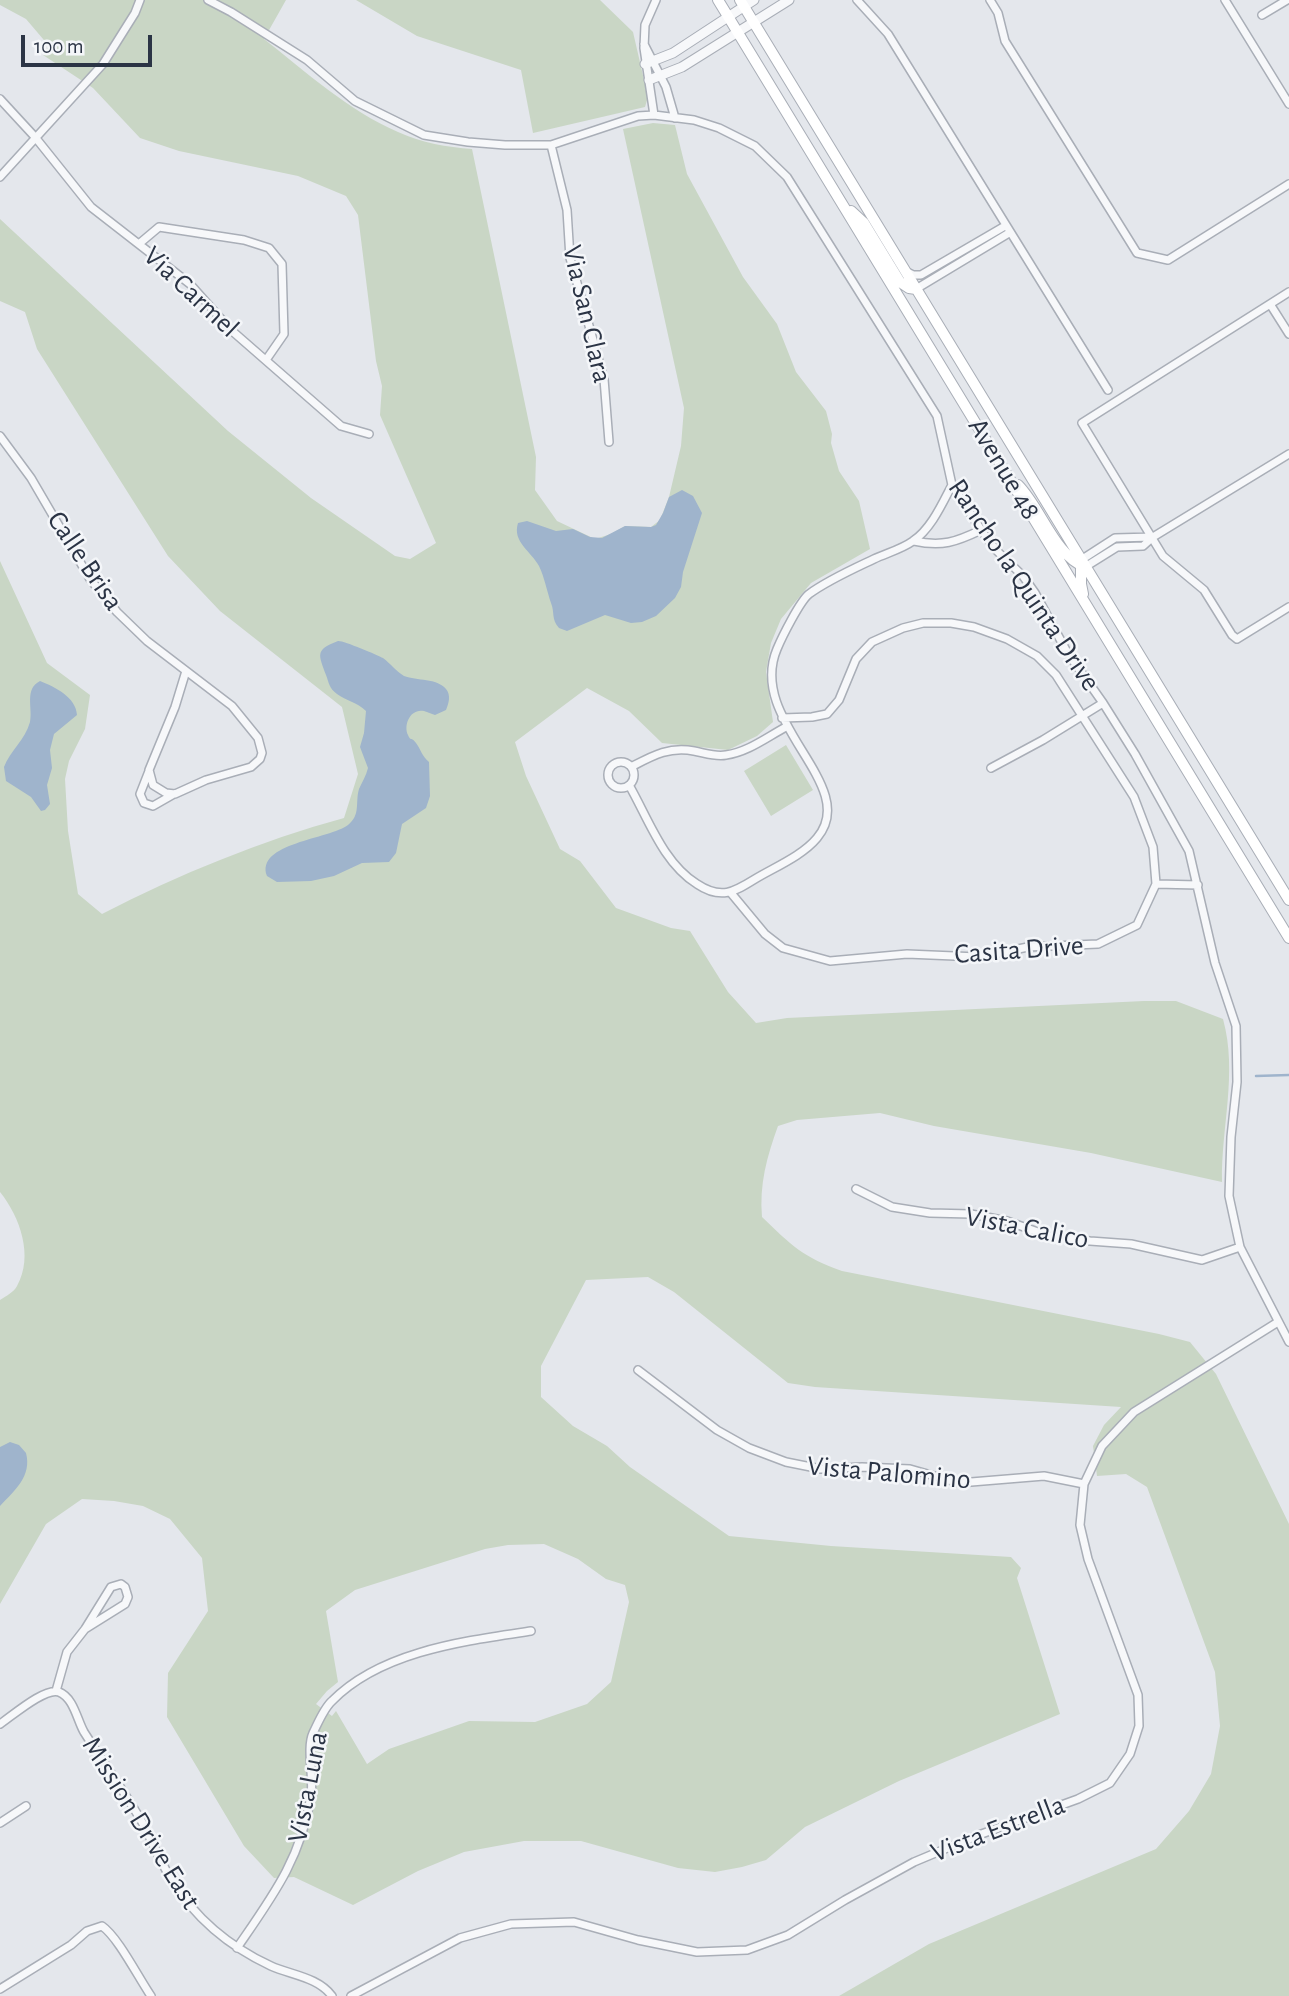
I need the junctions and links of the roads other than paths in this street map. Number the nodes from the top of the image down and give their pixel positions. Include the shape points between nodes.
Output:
1 (140, 0) edge
2 (208, 0) edge
3 (656, 0) edge
4 (718, 0) edge
5 (754, 0) edge
6 (789, 0) edge
7 (858, 0) edge
8 (990, 0) edge
9 (1225, 0) edge
10 (1287, 0) edge
11 (742, 3) edge
12 (1262, 15) dead end
13 (729, 17) junction
14 (754, 22) junction
15 (738, 33) junction
16 (650, 62) junction
17 (661, 75) junction
18 (649, 80) junction
19 (0, 99) edge
20 (1289, 104) edge
21 (654, 115) junction
22 (675, 118) junction
23 (35, 137) junction
24 (551, 145) junction
25 (0, 177) edge
26 (1289, 184) edge
27 (843, 204) junction
28 (1007, 230) junction
29 (140, 243) junction
30 (905, 271) junction
31 (916, 289) junction
32 (1289, 292) edge
33 (1270, 304) junction
34 (1289, 334) edge
35 (266, 360) junction
36 (1108, 390) dead end
37 (369, 433) dead end
38 (0, 436) edge
39 (609, 443) dead end
40 (1289, 454) edge
41 (1007, 475) junction
42 (952, 485) junction
43 (981, 530) junction
44 (1153, 537) junction
45 (914, 541) junction
46 (1082, 564) junction
47 (1087, 606) junction
48 (1289, 607) edge
49 (186, 671) junction
50 (1103, 703) junction
51 (1083, 715) junction
52 (782, 718) junction
53 (786, 727) junction
54 (631, 767) junction
55 (991, 768) dead end
56 (149, 770) junction
57 (629, 785) junction
58 (175, 794) junction
59 (1156, 884) junction
60 (1198, 886) junction
61 (732, 893) junction
62 (1289, 900) edge
63 (1288, 932) edge
64 (856, 1189) dead end
65 (1240, 1247) junction
66 (1278, 1322) junction
67 (1289, 1342) edge
68 (638, 1370) dead end
69 (1084, 1484) junction
70 (85, 1629) junction
71 (531, 1631) dead end
72 (56, 1691) junction
73 (0, 1724) edge
74 (26, 1806) dead end
75 (0, 1822) edge
76 (237, 1948) junction
77 (0, 1990) edge
78 (151, 1996) edge
79 (332, 1996) edge
80 (351, 1996) edge

1 - 23 street via 103,64
2 - 24 street, Rancho la Quinta Drive via 307,60 355,102 424,135 468,142
3 - 16 street via 645,25
4 - 13 main road, Avenue 48
5 - 11 street
6 - 14 street
7 - 28 street via 888,34
8 - 26 street via 1005,41 1137,253 1168,260
9 - 20 street
10 - 12 street
11 - 13 street
11 - 14 main road, Avenue 48
13 - 15 main road, Avenue 48
13 - 16 street via 673,54
14 - 15 street
14 - 30 main road, Avenue 48
15 - 17 street
15 - 27 main road, Avenue 48
16 - 17 street
16 - 18 street
17 - 18 street
17 - 22 street
18 - 21 street
19 - 23 street, Via Carmel
21 - 22 street, Rancho la Quinta Drive
21 - 24 street, Rancho la Quinta Drive via 638,116
22 - 42 street, Rancho la Quinta Drive via 719,128 755,146 787,177 937,416
23 - 25 street
23 - 29 street, Via Carmel via 92,207
24 - 39 street, Via San Clara via 567,210 570,258 604,379
27 - 31 main road via 864,223 900,282
27 - 41 main road, Avenue 48
28 - 30 street via 921,275
28 - 31 street
28 - 36 street
29 - 35 street, Via Carmel via 190,284 231,330
29 - 35 street via 159,227 268,248 282,264 284,334
30 - 31 main road, Avenue 48
31 - 46 main road, Avenue 48
32 - 33 street
33 - 34 street
33 - 44 street via 1082,423
35 - 37 street, Via Carmel via 341,426
38 - 49 street, Calle Brisa via 31,478 90,579 147,641
40 - 44 street
41 - 46 main road via 1031,498 1066,555
41 - 47 main road, Avenue 48
42 - 43 street, Rancho la Quinta Drive
42 - 45 street via 937,514
43 - 45 street via 935,545
43 - 50 street, Rancho la Quinta Drive via 1023,576
44 - 46 street via 1115,538
44 - 48 street via 1163,555 1205,590 1227,631 1237,639
45 - 52 street via 807,596 776,650 771,681
46 - 47 main road via 1080,584
46 - 62 main road, Avenue 48
47 - 63 main road, Avenue 48
49 - 56 street
49 - 58 street, Calle Brisa via 247,722 262,753 251,767
50 - 51 street
50 - 60 street, Rancho la Quinta Drive via 1179,830
51 - 52 street, Casita Drive via 1056,675 1020,645 974,627 937,623 903,628 872,642 856,659 839,700 827,714
51 - 55 street
51 - 59 street, Casita Drive via 1134,797 1153,847
52 - 53 street
53 - 54 street via 728,755 674,749
53 - 61 street via 823,786 827,820 813,842
54 - 57 street via 634,776
54 - 57 street via 617,762 607,775 614,786
56 - 58 street via 153,785
56 - 58 street via 140,794 144,803 157,805
57 - 61 street via 667,854 685,875 713,892
59 - 60 street
59 - 61 street, Casita Drive via 1137,925 1098,944 1028,947 978,957 907,954 830,961 783,948 765,934
60 - 65 street, Rancho la Quinta Drive via 1215,963 1236,1026 1229,1196
64 - 65 street, Vista Calico via 892,1207 971,1214 1049,1236 1131,1244 1202,1260
65 - 66 street, Rancho la Quinta Drive
66 - 67 street, Rancho la Quinta Drive
66 - 69 street, Vista Estrella via 1134,1412 1102,1446
68 - 69 street, Vista Palomino via 717,1430 786,1462 821,1469 911,1469 959,1483 1044,1476
69 - 80 street, Vista Estrella via 1080,1525 1088,1559 1138,1695 1139,1726 1130,1754 1110,1783 914,1861 788,1936 747,1951 697,1952 574,1922 511,1924 460,1938
70 - 70 street via 125,1604 125,1587 111,1587
70 - 72 street via 67,1652
71 - 76 street, Vista Luna via 463,1641 401,1659 355,1682 330,1702 311,1736 312,1794 302,1838 284,1881
72 - 73 street
72 - 76 street, Mission Drive East via 69,1701 172,1880 202,1919
74 - 75 street
76 - 79 street, Mission Drive East via 313,1981
77 - 78 street via 102,1926 114,1934

